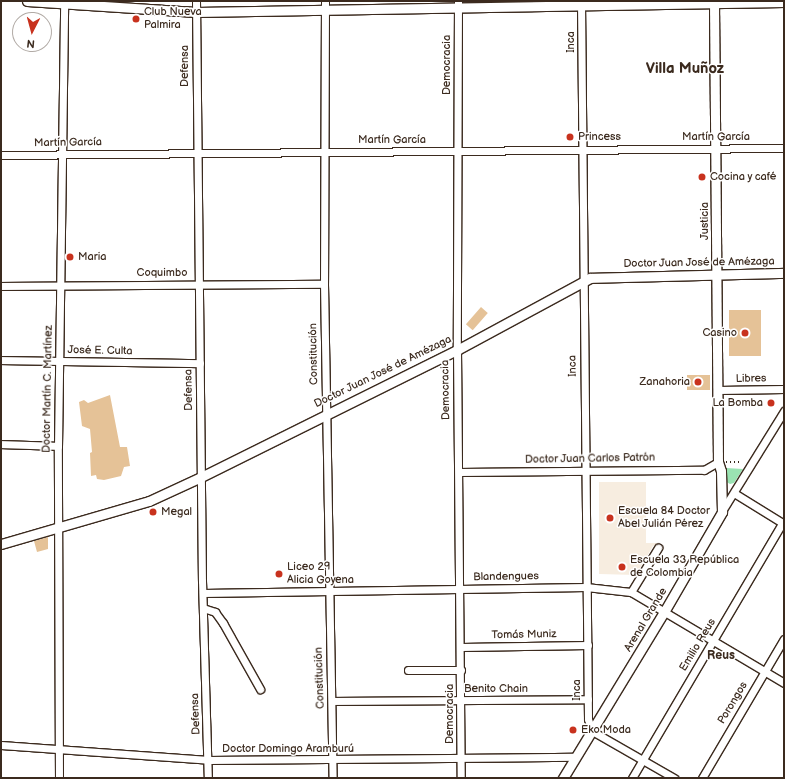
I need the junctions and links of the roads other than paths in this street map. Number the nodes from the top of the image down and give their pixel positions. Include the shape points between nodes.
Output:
1 (27, 1) edge
2 (196, 1) edge
3 (64, 2) edge
4 (714, 2) edge
5 (784, 2) edge
6 (581, 3) edge
7 (458, 4) edge
8 (325, 6) edge
9 (196, 12) junction
10 (784, 148) edge
11 (583, 149) junction
12 (717, 149) junction
13 (458, 151) junction
14 (324, 152) junction
15 (62, 153) junction
16 (197, 154) junction
17 (1, 155) edge
18 (784, 273) edge
19 (716, 274) junction
20 (584, 281) junction
21 (198, 284) junction
22 (324, 284) junction
23 (61, 285) junction
24 (1, 286) edge
25 (456, 350) junction
26 (1, 360) edge
27 (61, 361) junction
28 (200, 363) junction
29 (784, 389) edge
30 (718, 390) junction
31 (784, 411) edge
32 (326, 414) junction
33 (1, 444) edge
34 (58, 446) junction
35 (718, 462) junction
36 (586, 470) junction
37 (459, 472) junction
38 (201, 477) junction
39 (734, 493) junction
40 (722, 512) junction
41 (783, 524) edge
42 (58, 528) junction
43 (1, 544) edge
44 (658, 548) dead end
45 (586, 587) junction
46 (460, 589) junction
47 (329, 590) junction
48 (631, 592) junction
49 (203, 593) junction
50 (204, 608) junction
51 (664, 612) junction
52 (784, 639) edge
53 (713, 641) junction
54 (588, 645) junction
55 (461, 646) junction
56 (408, 670) dead end
57 (461, 670) junction
58 (764, 672) junction
59 (784, 683) edge
60 (260, 689) dead end
61 (588, 699) junction
62 (461, 700) junction
63 (332, 701) junction
64 (592, 731) junction
65 (1, 745) edge
66 (58, 748) junction
67 (576, 757) junction
68 (461, 758) junction
69 (332, 759) junction
70 (208, 760) junction
71 (643, 760) junction
72 (59, 778) edge
73 (208, 778) edge
74 (333, 778) edge
75 (462, 778) edge
76 (563, 778) edge
77 (632, 778) edge
78 (674, 778) edge
79 (702, 778) edge

1 - 3 street
2 - 9 street, Defensa
3 - 9 street
3 - 15 street, Doctor Martín C. Martínez
4 - 5 street
4 - 6 street
4 - 12 street, Justicia
6 - 7 street
6 - 11 street, Inca
7 - 8 street
7 - 13 street, Democracia
8 - 9 street
8 - 14 street, Constitución
9 - 16 street, Defensa
10 - 12 street, Martín García
11 - 12 street, Martín García
11 - 13 street, Martín García
11 - 20 street, Inca
12 - 19 street, Justicia
13 - 14 street, Martín García
13 - 25 street, Democracia
14 - 16 street, Martín García
14 - 22 street, Constitución
15 - 16 street, Martín García
15 - 17 street, Martín García
15 - 23 street, Doctor Martín C. Martínez
16 - 21 street, Defensa
18 - 19 street, Doctor Juan José de Amézaga
19 - 20 street, Doctor Juan José de Amézaga via 596,277
19 - 30 street, Justicia
20 - 25 street, Doctor Juan José de Amézaga
20 - 36 street, Inca
21 - 22 street, Coquimbo
21 - 23 street, Coquimbo
21 - 28 street, Defensa
22 - 32 street, Constitución
23 - 24 street, Coquimbo
23 - 27 street, Doctor Martín C. Martínez
25 - 32 street, Doctor Juan José de Amézaga
25 - 37 street, Democracia
26 - 27 street, José E. Culta
27 - 28 street, José E. Culta
27 - 34 street, Doctor Martín C. Martínez
28 - 38 street, Defensa
29 - 30 street, Libres
30 - 35 street, Justicia
31 - 39 street, Arenal Grande
32 - 38 street, Doctor Juan José de Amézaga
32 - 47 street, Constitución
33 - 34 street
34 - 42 street, Doctor Martín C. Martínez
35 - 36 street, Doctor Juan Carlos Patrón via 704,470
35 - 40 street, Justicia via 721,471
36 - 37 street, Doctor Juan Carlos Patrón
36 - 45 street, Inca
37 - 46 street, Democracia
38 - 42 street, Doctor Juan José de Amézaga via 150,501
38 - 49 street, Defensa
39 - 40 street, Arenal Grande
39 - 41 street
40 - 51 street, Arenal Grande
41 - 53 street, Emilio Reus
42 - 43 street, Doctor Juan José de Amézaga
42 - 66 street, Doctor Martín C. Martínez
44 - 48 street
45 - 46 street, Blandengues
45 - 48 street, Blandengues
45 - 54 street, Inca
46 - 47 street, Blandengues
46 - 55 street, Democracia
47 - 49 street, Blandengues
47 - 63 street, Constitución
48 - 51 street, Blandengues
49 - 50 street, Defensa
50 - 60 street via 215,612 224,623
50 - 70 street, Defensa
51 - 53 street, Blandengues
51 - 64 street, Arenal Grande
52 - 58 street, Porongos
53 - 58 street, Blandengues
53 - 71 street, Emilio Reus
54 - 55 street, Tomás Muniz
54 - 61 street, Inca
55 - 57 street, Democracia
56 - 57 street
57 - 62 street, Democracia
58 - 59 street, Blandengues
58 - 79 street, Porongos
61 - 62 street, Benito Chain
61 - 64 street, Inca via 588,719
62 - 63 street, Benito Chain
62 - 68 street, Democracia
63 - 69 street, Constitución
64 - 67 street, Arenal Grande
64 - 71 street
65 - 66 street, Doctor Domingo Aramburú
66 - 70 street, Doctor Domingo Aramburú
66 - 72 street, Doctor Martín C. Martínez
67 - 68 street, Doctor Domingo Aramburú
67 - 76 street, Arenal Grande
68 - 69 street, Doctor Domingo Aramburú
68 - 75 street, Democracia
69 - 70 street, Doctor Domingo Aramburú
69 - 74 street, Constitución
70 - 73 street, Defensa
71 - 77 street, Emilio Reus
71 - 78 street

